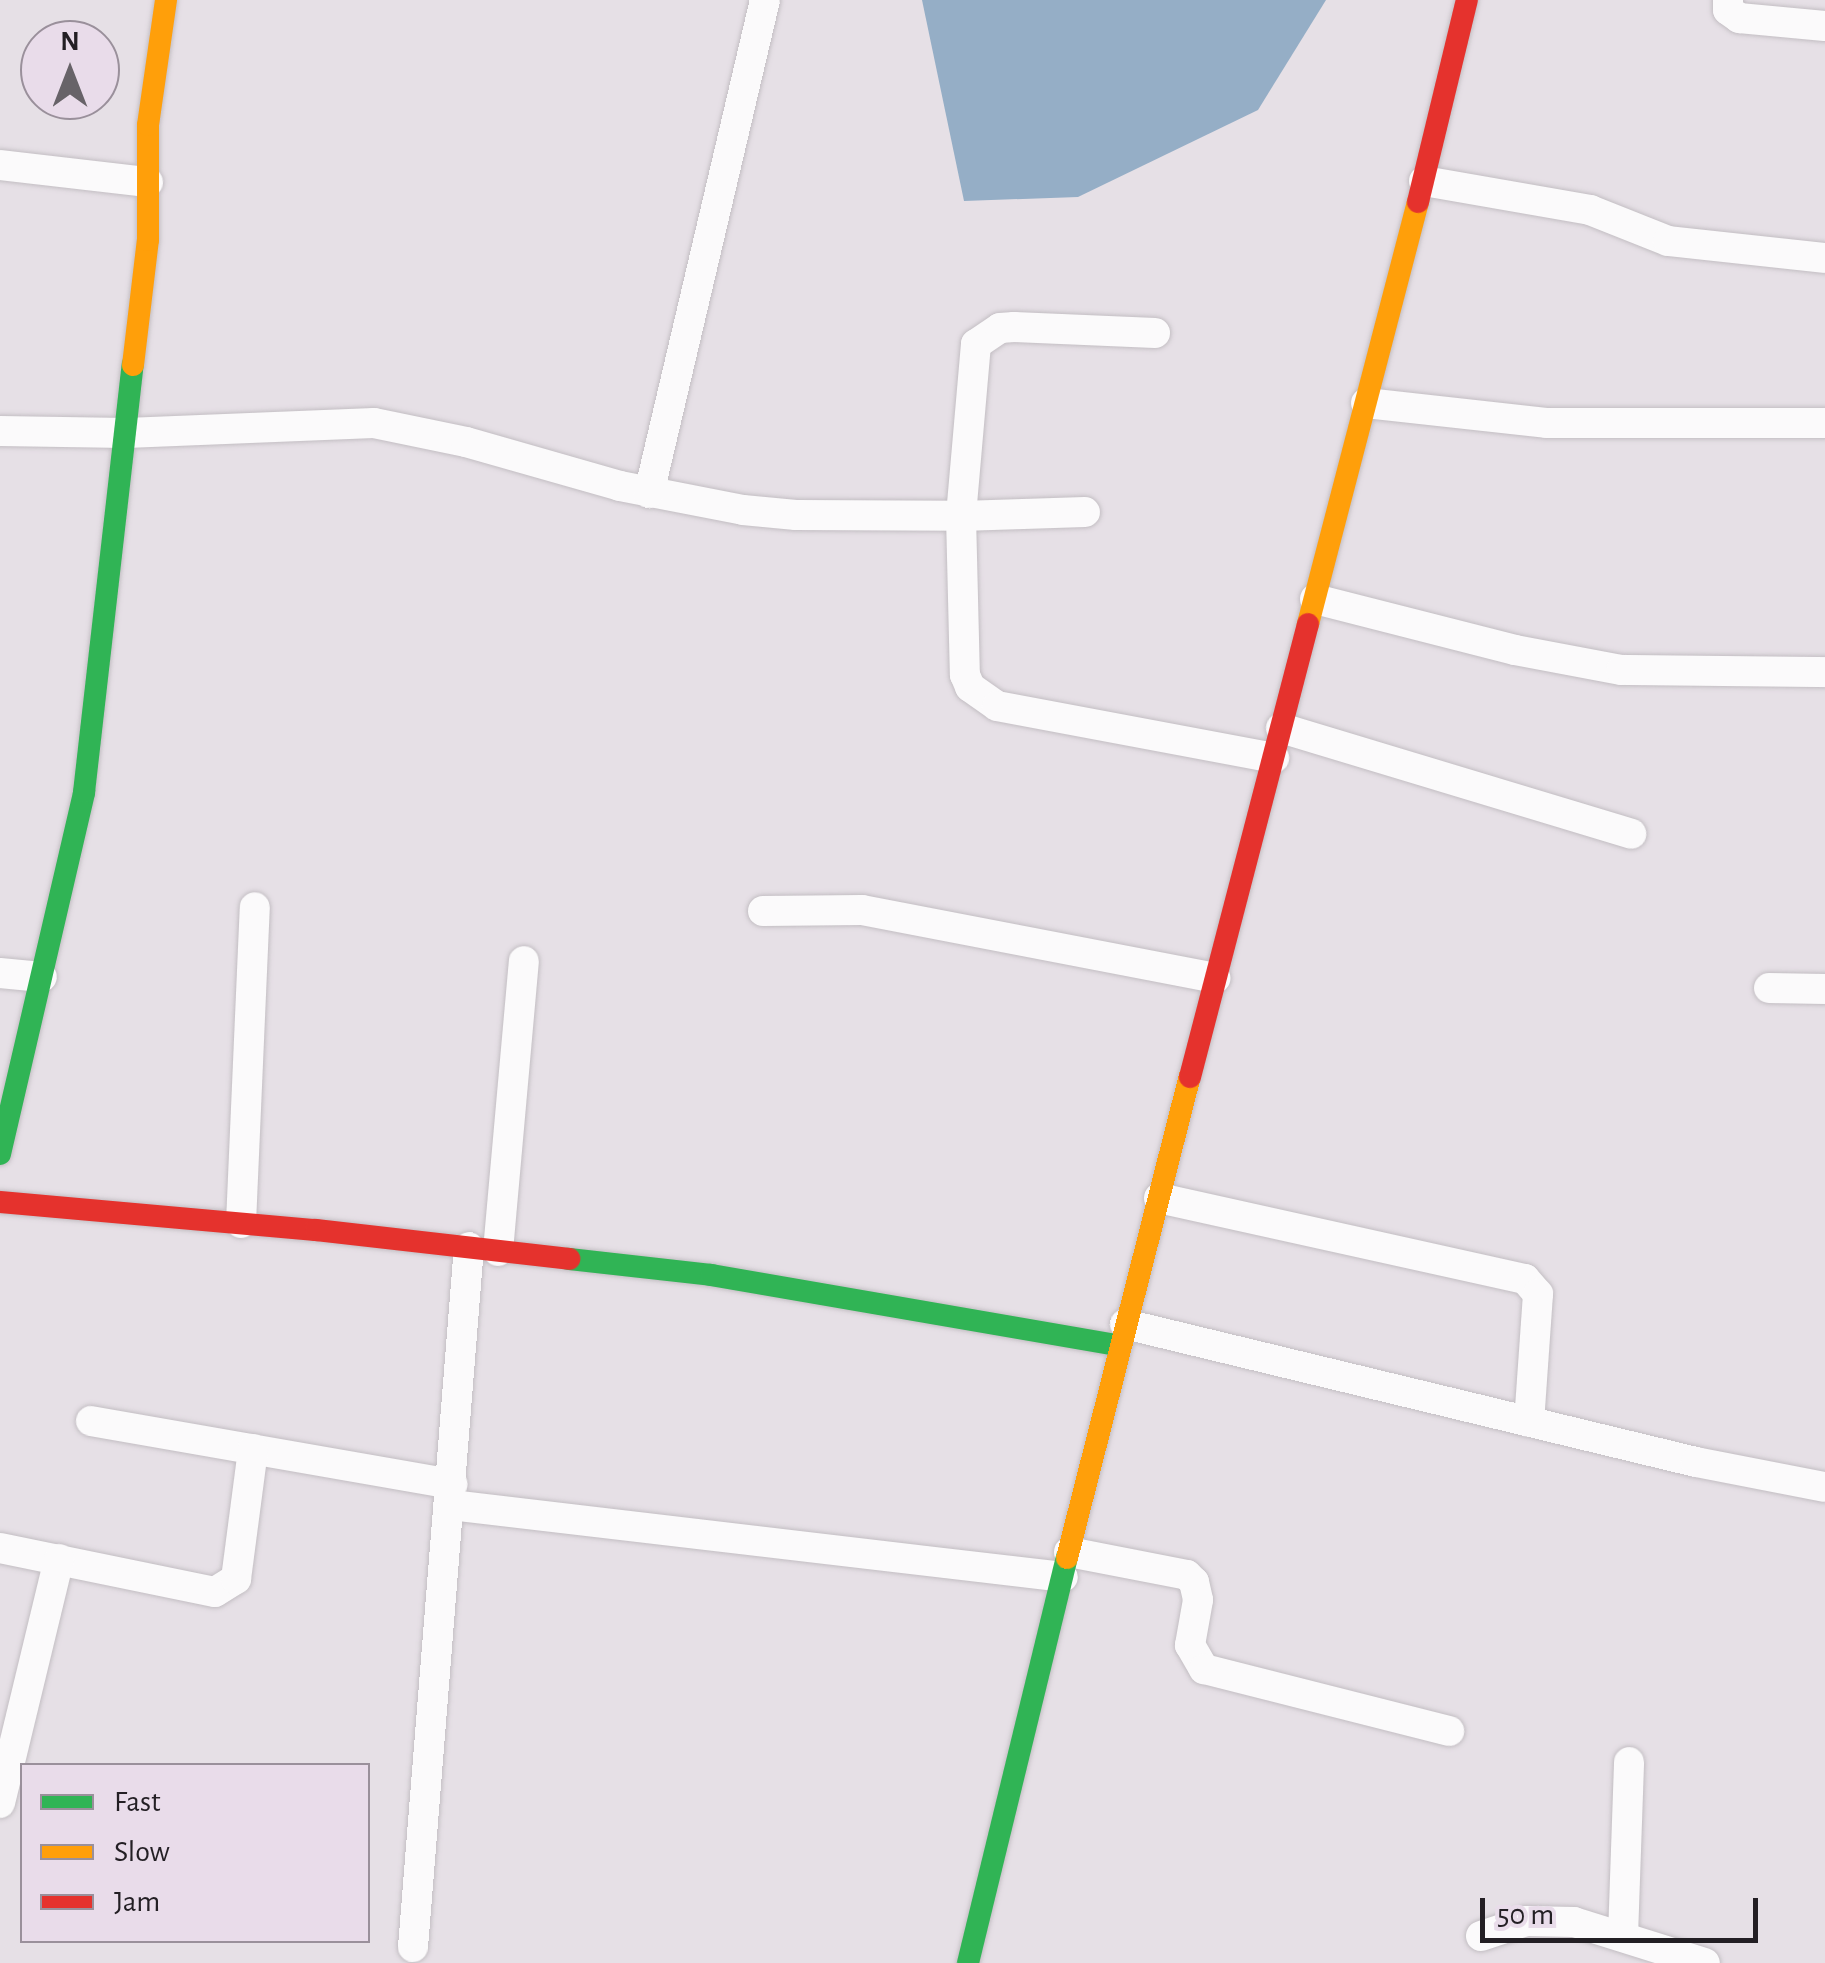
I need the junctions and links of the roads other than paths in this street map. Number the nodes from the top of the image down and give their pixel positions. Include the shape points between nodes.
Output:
1 (166, 0) edge
2 (765, 0) edge
3 (1467, 0) edge
4 (1728, 0) edge
5 (1825, 26) edge
6 (0, 165) edge
7 (1424, 181) junction
8 (148, 182) junction
9 (1825, 258) edge
10 (1155, 333) dead end
11 (1366, 403) junction
12 (1825, 423) edge
13 (0, 431) edge
14 (126, 433) junction
15 (649, 492) junction
16 (1085, 512) dead end
17 (961, 516) junction
18 (1315, 598) junction
19 (1825, 672) edge
20 (1278, 743) junction
21 (1632, 834) dead end
22 (256, 907) dead end
23 (763, 911) dead end
24 (524, 961) dead end
25 (0, 973) edge
26 (42, 977) junction
27 (1216, 978) junction
28 (1769, 988) dead end
29 (1825, 990) edge
30 (0, 1154) edge
31 (1159, 1198) junction
32 (0, 1202) edge
33 (241, 1224) junction
34 (484, 1249) junction
35 (1122, 1335) junction
36 (92, 1421) dead end
37 (1529, 1422) junction
38 (253, 1450) junction
39 (1825, 1486) edge
40 (452, 1494) junction
41 (0, 1548) edge
42 (59, 1559) junction
43 (1066, 1564) junction
44 (1449, 1731) dead end
45 (1629, 1762) dead end
46 (0, 1804) edge
47 (1481, 1936) dead end
48 (1622, 1936) junction
49 (412, 1947) dead end
50 (968, 1963) edge
51 (1706, 1963) edge

1 - 8 street via 148,125
2 - 15 street
3 - 7 street
4 - 5 street via 1728,10 1739,18
6 - 8 street
7 - 9 street via 1590,210 1668,242
7 - 11 street
8 - 14 street via 148,240
10 - 17 street via 1014,327 976,344
11 - 12 street via 1546,423
11 - 18 street
13 - 14 street
14 - 15 street via 374,423
14 - 26 street via 84,792
15 - 17 street via 796,515
16 - 17 street
17 - 20 street via 970,688 997,706
18 - 19 street via 1622,670
18 - 20 street
20 - 21 street
20 - 27 street
22 - 33 street
23 - 27 street via 862,910
24 - 34 street
25 - 26 street
26 - 30 street
27 - 31 street
28 - 29 street
31 - 35 street
31 - 37 street via 1525,1278 1538,1294
32 - 33 street
33 - 34 street
34 - 35 street
34 - 40 street
35 - 37 street
35 - 43 street
36 - 38 street
37 - 39 street
38 - 40 street
38 - 42 street via 236,1579 229,1587 216,1592
40 - 43 street
40 - 49 street
41 - 42 street
42 - 46 street
43 - 44 street via 1187,1575 1198,1600 1190,1645 1204,1669
43 - 50 street
45 - 48 street
47 - 48 street via 1548,1919
48 - 51 street

